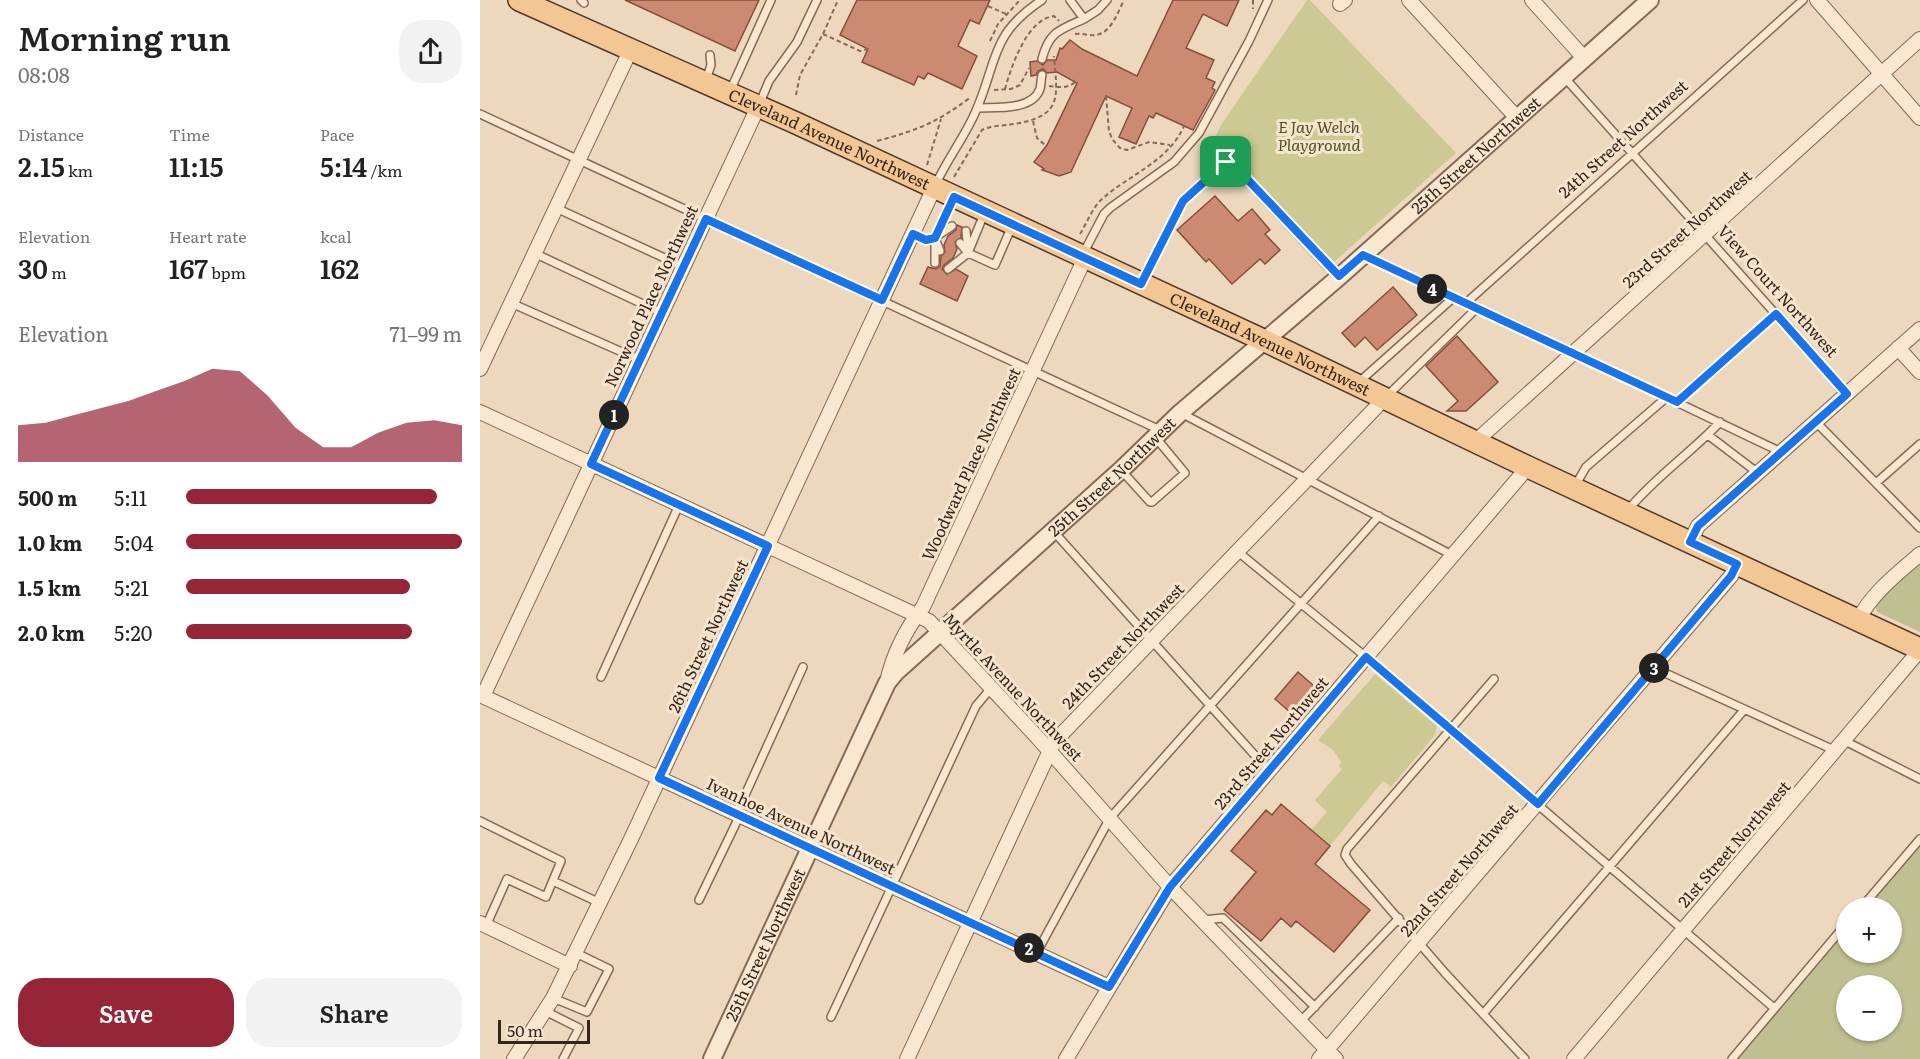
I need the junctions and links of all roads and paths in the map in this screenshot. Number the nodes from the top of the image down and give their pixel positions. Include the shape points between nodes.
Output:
1 (519, 0) edge
2 (771, 0) edge
3 (817, 0) edge
4 (838, 0) edge
5 (1020, 0) edge
6 (1042, 0) edge
7 (1070, 0) edge
8 (1107, 0) edge
9 (1268, 0) edge
10 (1408, 0) edge
11 (1532, 0) edge
12 (1650, 0) edge
13 (1803, 0) edge
14 (1817, 0) edge
15 (540, 4) edge
16 (988, 6) dead end
17 (1006, 14) junction
18 (1084, 19) junction
19 (1063, 28) junction
20 (823, 34) junction
21 (1920, 39) edge
22 (988, 46) dead end
23 (868, 49) dead end
24 (630, 51) junction
25 (710, 55) dead end
26 (1584, 58) junction
27 (1042, 59) dead end
28 (1029, 68) dead end
29 (1882, 74) junction
30 (1042, 75) dead end
31 (1564, 76) junction
32 (705, 82) junction
33 (1075, 82) dead end
34 (1040, 85) junction
35 (1005, 89) junction
36 (729, 93) junction
37 (984, 93) junction
38 (796, 95) dead end
39 (1106, 96) dead end
40 (758, 106) junction
41 (977, 108) junction
42 (480, 114) edge
43 (941, 118) junction
44 (1517, 118) junction
45 (1920, 118) edge
46 (1032, 121) dead end
47 (1184, 126) dead end
48 (877, 141) dead end
49 (1046, 146) dead end
50 (1171, 146) junction
51 (1632, 152) junction
52 (579, 159) junction
53 (927, 165) dead end
54 (934, 188) junction
55 (954, 197) junction
56 (556, 208) junction
57 (986, 212) junction
58 (706, 219) junction
59 (1012, 224) junction
60 (952, 226) dead end
61 (966, 231) dead end
62 (913, 234) junction
63 (1080, 234) dead end
64 (1706, 235) junction
65 (935, 238) junction
66 (947, 238) dead end
67 (960, 243) dead end
68 (940, 251) dead end
69 (534, 253) junction
70 (968, 254) junction
71 (1363, 255) junction
72 (953, 257) dead end
73 (1083, 257) junction
74 (935, 263) dead end
75 (684, 267) junction
76 (948, 269) dead end
77 (1339, 276) junction
78 (1141, 284) junction
79 (1453, 298) junction
80 (882, 300) junction
81 (511, 303) junction
82 (1466, 303) junction
83 (1477, 308) junction
84 (662, 313) junction
85 (1776, 314) junction
86 (1920, 329) edge
87 (1263, 340) junction
88 (1898, 348) junction
89 (1574, 353) junction
90 (640, 360) junction
91 (480, 369) edge
92 (1033, 370) junction
93 (1920, 372) edge
94 (1355, 385) junction
95 (1847, 394) junction
96 (1667, 397) junction
97 (1384, 399) junction
98 (1677, 402) junction
99 (480, 412) edge
100 (1180, 413) junction
101 (1720, 422) junction
102 (1815, 422) junction
103 (1158, 434) junction
104 (1708, 435) junction
105 (1474, 442) junction
106 (1920, 444) edge
107 (1781, 452) junction
108 (591, 464) junction
109 (1528, 467) junction
110 (1121, 470) junction
111 (1758, 473) junction
112 (1307, 479) junction
113 (1876, 483) junction
114 (1574, 488) junction
115 (679, 505) junction
116 (1626, 512) junction
117 (1379, 516) junction
118 (1920, 528) edge
119 (1052, 530) junction
120 (1690, 542) junction
121 (768, 546) junction
122 (1237, 551) junction
123 (1920, 554) edge
124 (1452, 555) junction
125 (1737, 564) junction
126 (1301, 604) junction
127 (916, 615) junction
128 (1858, 620) junction
129 (940, 631) junction
130 (1152, 640) junction
131 (1920, 650) edge
132 (1366, 657) junction
133 (803, 667) dead end
134 (1654, 668) junction
135 (601, 677) dead end
136 (1494, 679) dead end
137 (887, 683) junction
138 (992, 687) junction
139 (481, 695) edge
140 (1209, 705) junction
141 (1744, 710) junction
142 (1451, 730) junction
143 (1840, 746) junction
144 (1049, 750) junction
145 (1269, 771) junction
146 (659, 778) junction
147 (1920, 779) edge
148 (1538, 804) junction
149 (737, 816) junction
150 (1110, 819) junction
151 (481, 824) edge
152 (1920, 839) edge
153 (810, 848) junction
154 (1611, 866) junction
155 (553, 881) junction
156 (891, 885) junction
157 (1170, 887) junction
158 (1870, 897) edge
159 (699, 900) dead end
160 (600, 903) junction
161 (1399, 918) junction
162 (1203, 921) junction
163 (970, 922) junction
164 (483, 924) edge
165 (1684, 928) junction
166 (1836, 936) edge
167 (1419, 942) junction
168 (1037, 952) junction
169 (576, 953) junction
170 (570, 966) junction
171 (1109, 987) junction
172 (553, 998) junction
173 (1314, 1007) junction
174 (1774, 1008) junction
175 (545, 1011) junction
176 (1483, 1014) junction
177 (831, 1017) dead end
178 (1300, 1022) junction
179 (1327, 1056) edge
180 (514, 1059) edge
181 (563, 1059) edge
182 (712, 1059) edge
183 (907, 1059) edge
184 (1066, 1059) edge
185 (1525, 1059) edge
186 (1574, 1059) edge
187 (1732, 1059) edge

1 - 15 main road, Cleveland Avenue Northwest
2 - 36 lane
3 - 40 lane
4 - 20 path
5 - 17 path
6 - 37 lane via 1007,30
7 - 18 lane
8 - 18 lane
9 - 73 lane via 1199,133 1174,162 1104,214
10 - 44 street
11 - 26 street
12 - 26 street, 25th Street Northwest
13 - 51 lane, 24th Street Northwest
14 - 29 street
15 - 24 main road, Cleveland Avenue Northwest
16 - 17 path
17 - 22 path
18 - 19 lane
19 - 27 lane via 1050,37
19 - 35 path via 1052,16 1036,27 1016,55
20 - 23 path via 860,51
20 - 38 path via 800,75
21 - 29 street, 23rd Street Northwest
24 - 32 main road, Cleveland Avenue Northwest
24 - 52 street
25 - 32 lane
26 - 31 street, 25th Street Northwest
28 - 35 path via 1020,86
29 - 45 street
29 - 64 street, 23rd Street Northwest
30 - 34 lane
31 - 44 street, 25th Street Northwest
31 - 51 lane, View Court Northwest
32 - 36 main road, Cleveland Avenue Northwest
33 - 34 path via 1064,87
34 - 41 lane via 1032,99 1023,104
35 - 37 path
36 - 40 main road, Cleveland Avenue Northwest
37 - 41 lane
37 - 43 path via 971,96
39 - 50 path via 1109,131 1120,148 1127,150 1149,142
40 - 54 main road, Cleveland Avenue Northwest
40 - 58 street, Norwood Place Northwest
41 - 54 lane
42 - 52 lane
43 - 48 path via 926,127
43 - 53 path
44 - 71 street, 25th Street Northwest
46 - 49 path via 1037,138
47 - 50 path
50 - 63 path via 1101,200
51 - 64 lane, View Court Northwest
51 - 82 lane, 24th Street Northwest
52 - 56 street
52 - 58 lane
54 - 55 main road, Cleveland Avenue Northwest
54 - 62 street, 26th Street Northwest
55 - 57 main road, Cleveland Avenue Northwest
55 - 65 lane
56 - 69 street
56 - 75 lane
57 - 59 main road, Cleveland Avenue Northwest
57 - 70 lane
58 - 75 street, Norwood Place Northwest
58 - 80 lane
59 - 70 lane via 995,265
59 - 73 main road, Cleveland Avenue Northwest
60 - 65 lane
61 - 70 lane
62 - 65 lane via 926,240
62 - 80 street, 26th Street Northwest
64 - 85 lane, View Court Northwest
64 - 89 street, 23rd Street Northwest
65 - 66 lane
65 - 68 lane
65 - 74 lane
67 - 70 lane
69 - 81 street
69 - 84 lane
70 - 72 lane
70 - 76 lane
71 - 77 street, 25th Street Northwest
71 - 79 lane
73 - 78 main road, Cleveland Avenue Northwest
73 - 92 street, Woodward Place Northwest
75 - 84 street, Norwood Place Northwest
77 - 78 lane via 1231,162 1226,162 1183,201
77 - 87 street, 25th Street Northwest
78 - 87 main road, Cleveland Avenue Northwest
79 - 82 lane
79 - 94 lane
80 - 92 lane
80 - 121 street, 26th Street Northwest
81 - 90 lane
81 - 91 street
82 - 83 lane
83 - 89 lane
83 - 97 lane
84 - 90 street, Norwood Place Northwest
85 - 95 lane, View Court Northwest
85 - 98 lane
86 - 88 street
87 - 94 main road, Cleveland Avenue Northwest
87 - 100 street, 25th Street Northwest
88 - 93 street
88 - 95 street
89 - 96 lane
89 - 105 street, 23rd Street Northwest
90 - 108 street, Norwood Place Northwest
92 - 103 lane
92 - 127 street, Woodward Place Northwest
94 - 97 main road, Cleveland Avenue Northwest
95 - 102 street
96 - 98 lane
96 - 114 lane via 1586,467
97 - 105 main road, Cleveland Avenue Northwest
97 - 112 street, 24th Street Northwest
98 - 101 lane
99 - 108 street, Myrtle Avenue Northwest
100 - 103 street, 25th Street Northwest
100 - 112 lane
101 - 104 lane
101 - 107 lane
102 - 107 street
102 - 113 lane
103 - 110 street, 25th Street Northwest
103 - 110 lane via 1185,472 1150,502
104 - 111 lane
104 - 116 lane via 1647,488
105 - 109 main road, Cleveland Avenue Northwest
106 - 113 lane
107 - 111 street
108 - 115 street, Myrtle Avenue Northwest
108 - 139 street, Norwood Place Northwest
109 - 114 main road, Cleveland Avenue Northwest
109 - 124 street, 23rd Street Northwest
110 - 119 street, 25th Street Northwest
111 - 120 street via 1698,526
112 - 117 lane
112 - 122 street, 24th Street Northwest
113 - 118 lane
114 - 116 main road, Cleveland Avenue Northwest
115 - 121 street, Myrtle Avenue Northwest
115 - 135 lane
116 - 120 main road, Cleveland Avenue Northwest
117 - 124 lane
117 - 126 lane
119 - 129 street, 25th Street Northwest
119 - 130 lane
120 - 125 main road, Cleveland Avenue Northwest
121 - 127 street, Myrtle Avenue Northwest
121 - 146 street, 26th Street Northwest
122 - 126 lane
122 - 130 street, 24th Street Northwest
123 - 128 street via 1876,594
124 - 132 street, 23rd Street Northwest
125 - 128 main road, Cleveland Avenue Northwest
125 - 134 street, 22nd Street Northwest
126 - 132 lane
126 - 140 lane
127 - 129 street, Myrtle Avenue Northwest
127 - 137 street, Woodward Place Northwest via 894,658
128 - 131 main road, Cleveland Avenue Northwest
129 - 137 street, 25th Street Northwest
129 - 138 street, Myrtle Avenue Northwest
130 - 140 lane
130 - 144 street, 24th Street Northwest
131 - 143 street, 21st Street Northwest
132 - 142 lane
132 - 145 street, 23rd Street Northwest
133 - 149 lane
134 - 141 lane
134 - 148 street, 22nd Street Northwest
136 - 142 lane
137 - 153 street, 25th Street Northwest
138 - 144 street, Myrtle Avenue Northwest
138 - 156 lane via 976,706
139 - 146 street, Ivanhoe Avenue Northwest
140 - 145 lane
140 - 150 lane
141 - 143 lane
141 - 154 lane
142 - 148 lane
142 - 161 lane via 1345,855
143 - 147 lane
143 - 165 street, 21st Street Northwest
144 - 150 street, Myrtle Avenue Northwest
144 - 163 street, 24th Street Northwest
145 - 157 street, 23rd Street Northwest
146 - 149 street, Ivanhoe Avenue Northwest
146 - 160 street, 26th Street Northwest
148 - 154 lane
148 - 167 street, 22nd Street Northwest
149 - 153 street, Ivanhoe Avenue Northwest
149 - 159 lane
150 - 157 street, Myrtle Avenue Northwest
150 - 168 lane
151 - 155 lane via 561,861
152 - 158 lane
153 - 156 street, Ivanhoe Avenue Northwest
153 - 182 street, 25th Street Northwest
154 - 165 lane
154 - 176 lane
155 - 160 lane
155 - 164 lane via 546,897 507,879
156 - 163 street, Ivanhoe Avenue Northwest
156 - 177 lane
157 - 162 street, Myrtle Avenue Northwest
157 - 171 street, 23rd Street Northwest
160 - 169 street, 26th Street Northwest
161 - 167 lane
161 - 173 lane
162 - 173 lane via 1222,918
162 - 178 street, Myrtle Avenue Northwest
163 - 168 street, Ivanhoe Avenue Northwest
163 - 183 street, 24th Street Northwest
164 - 170 street
165 - 174 lane
165 - 186 street, 21st Street Northwest
166 - 174 lane
167 - 176 lane
167 - 179 street, 22nd Street Northwest
168 - 171 street, Ivanhoe Avenue Northwest
169 - 170 street, 26th Street Northwest
169 - 172 lane via 609,969 587,1012
170 - 172 street, 26th Street Northwest
171 - 184 street, 23rd Street Northwest
172 - 175 street, 26th Street Northwest
173 - 178 lane
174 - 187 lane
175 - 180 street, 26th Street Northwest
175 - 181 lane via 579,1028
176 - 185 lane
178 - 179 street, Myrtle Avenue Northwest

